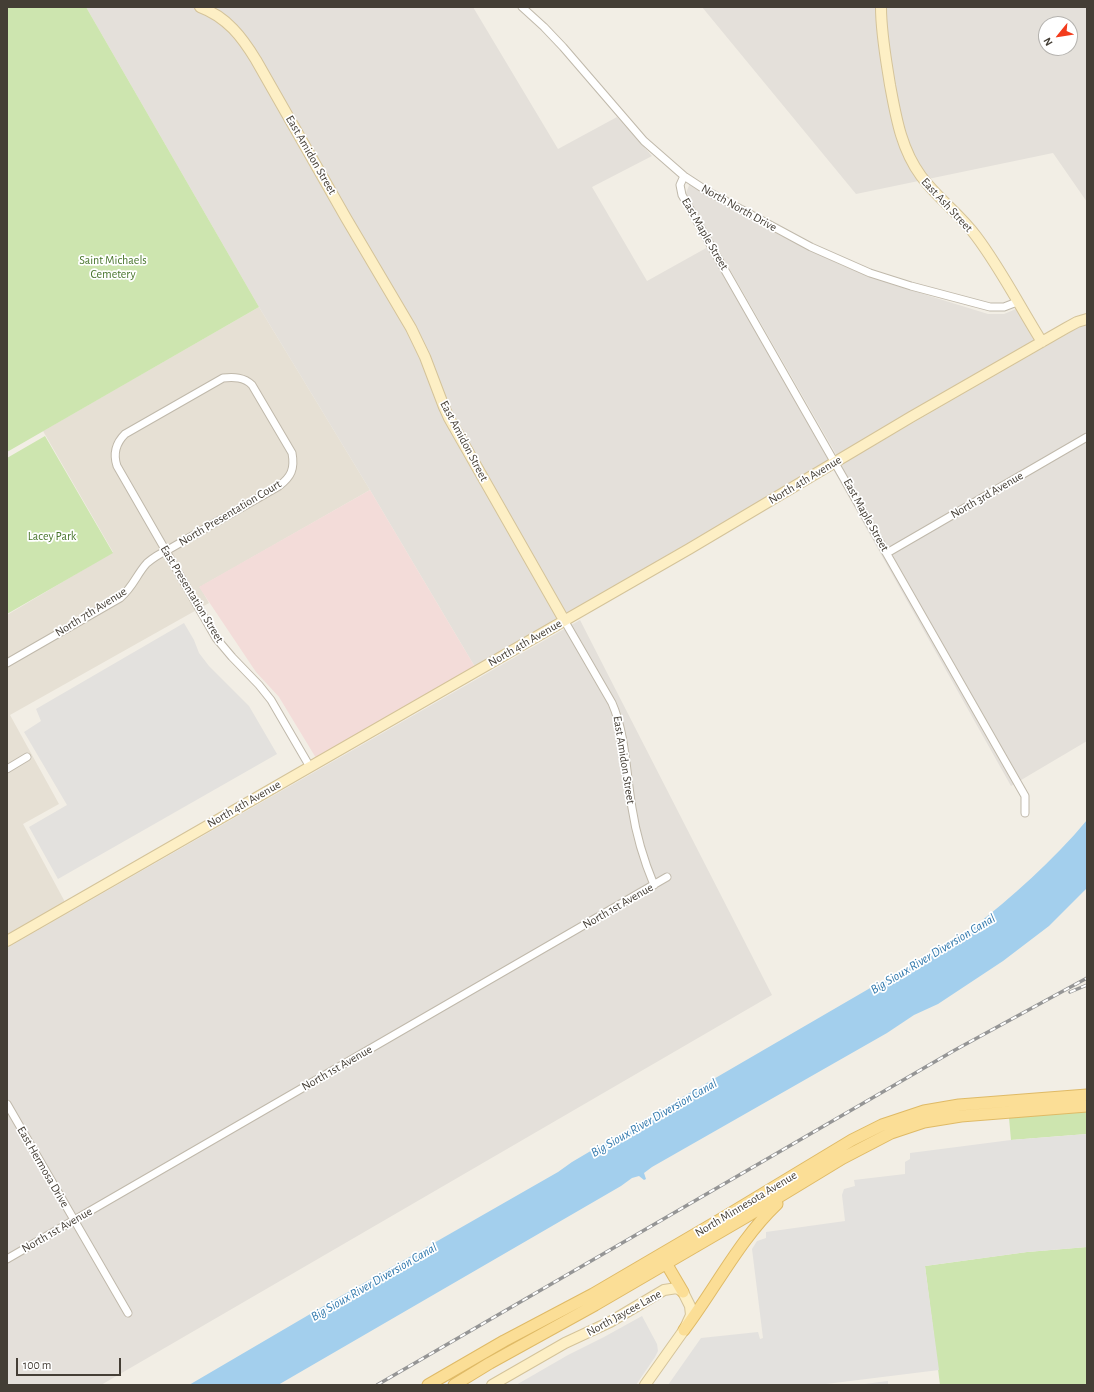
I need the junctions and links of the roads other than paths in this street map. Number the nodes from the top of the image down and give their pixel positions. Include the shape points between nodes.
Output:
1 (200, 7) edge
2 (522, 7) edge
3 (881, 7) edge
4 (684, 176) junction
5 (1017, 302) junction
6 (1087, 319) edge
7 (1042, 342) junction
8 (1087, 437) edge
9 (115, 452) joint
10 (835, 462) junction
11 (166, 551) junction
12 (887, 552) junction
13 (564, 620) junction
14 (7, 663) edge
15 (28, 757) dead end
16 (310, 767) junction
17 (7, 769) edge
18 (1025, 813) dead end
19 (667, 877) dead end
20 (654, 885) junction
21 (7, 941) edge
22 (1087, 1095) edge
23 (7, 1104) edge
24 (1087, 1106) edge
25 (809, 1178) junction
26 (74, 1220) junction
27 (7, 1259) edge
28 (664, 1259) junction
29 (683, 1292) junction
30 (128, 1313) dead end
31 (684, 1330) junction
32 (428, 1385) edge
33 (454, 1385) edge
34 (492, 1385) edge
35 (645, 1385) edge

1 - 13 main road, East Amidon Street via 227,22 256,60 411,328 452,424
2 - 4 street, North North Drive via 563,47 644,141
3 - 5 main road, East Ash Street via 883,47 898,126 905,148 914,167 928,186 976,235
4 - 5 street, North North Drive via 811,247 870,273 990,307 1004,307
4 - 10 street, East Maple Street via 680,185 682,195
5 - 7 main road, East Ash Street
6 - 7 main road
7 - 10 main road, North 4th Avenue
8 - 12 street, North 3rd Avenue
9 - 11 street, East Presentation Street via 117,466
9 - 11 street, North Presentation Court via 118,440 125,434 222,378 236,377 252,385 292,453 292,470 279,486
10 - 12 street, East Maple Street
10 - 13 main road, North 4th Avenue
11 - 14 street, North 7th Avenue via 148,563 129,591 120,598
11 - 16 street, East Presentation Street via 216,638 271,700
12 - 18 street, East Maple Street via 1025,796
13 - 16 main road, North 4th Avenue
13 - 20 street, East Amidon Street via 616,713 634,822
15 - 17 street
16 - 21 main road, North 4th Avenue
19 - 20 street, North 1st Avenue
20 - 26 street, North 1st Avenue
22 - 28 main road, North Minnesota Avenue via 959,1105 924,1111 888,1122 852,1140 721,1219
23 - 26 street, East Hermosa Drive
24 - 25 main road, North Minnesota Avenue via 961,1116 924,1122 891,1133
25 - 28 main road, North Minnesota Avenue via 746,1217
25 - 31 main road via 776,1204 757,1225
26 - 27 street, North 1st Avenue
26 - 30 street, East Hermosa Drive
28 - 29 main road
28 - 32 main road, North Minnesota Avenue via 504,1341
28 - 33 main road, North Minnesota Avenue via 595,1305
29 - 31 main road via 691,1313
29 - 34 main road, North Jaycee Lane via 676,1288 664,1290
31 - 35 main road

